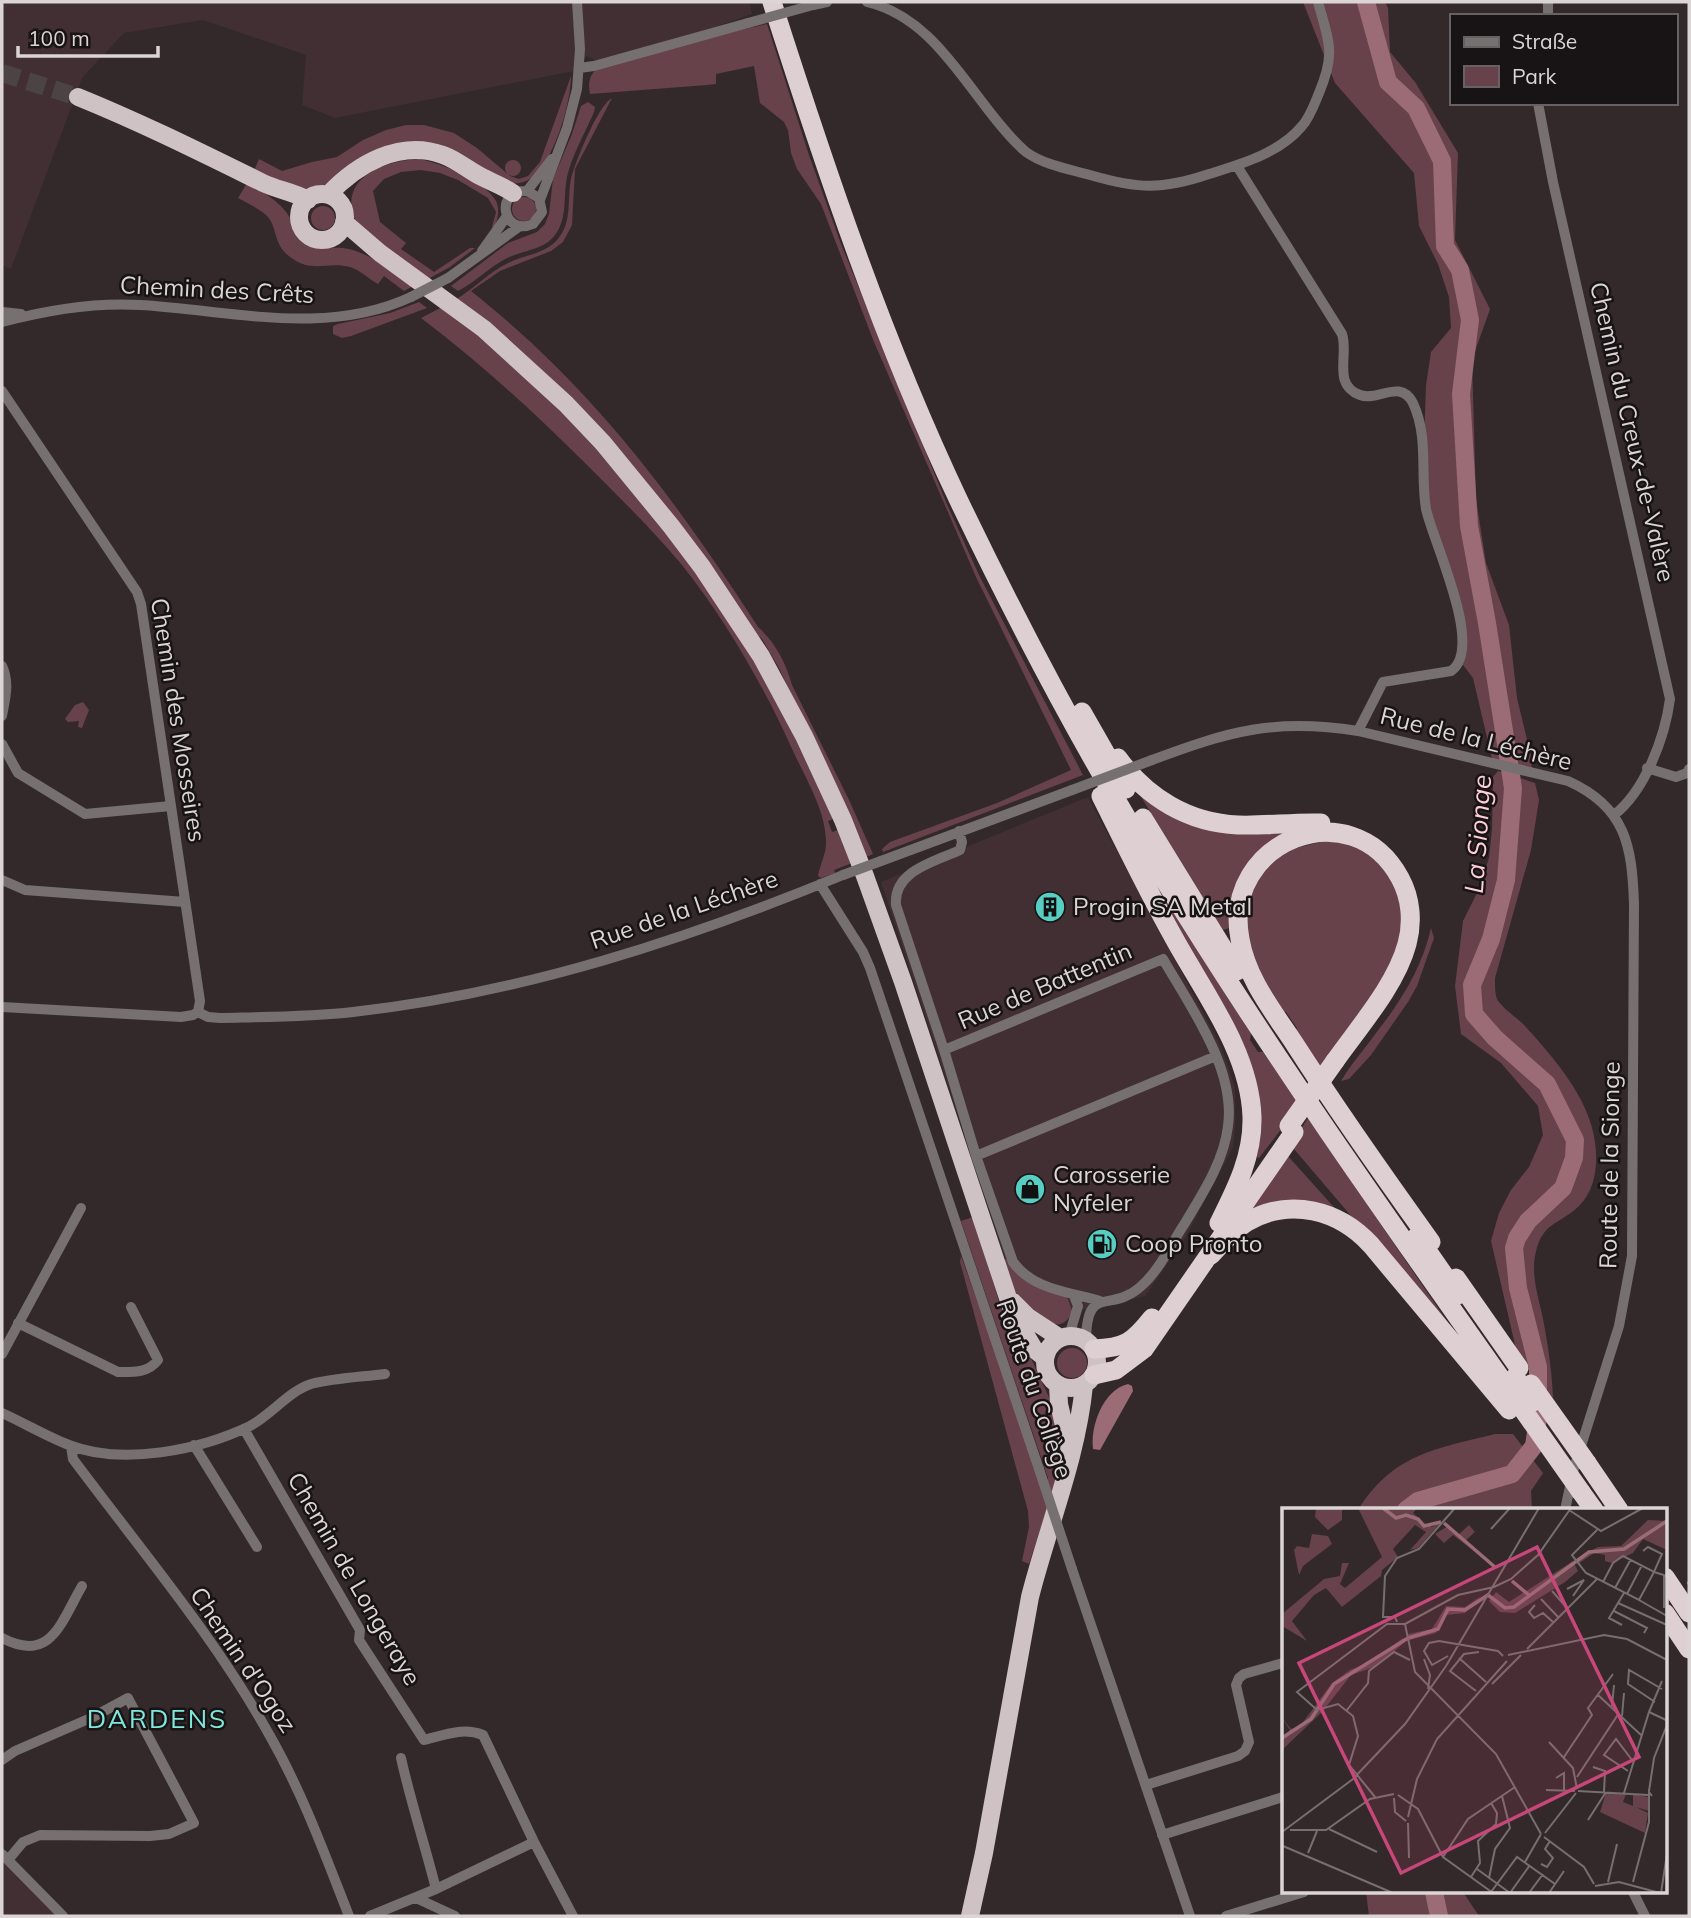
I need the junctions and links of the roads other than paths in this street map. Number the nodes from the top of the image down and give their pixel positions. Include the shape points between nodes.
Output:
1 (577, 2) edge
2 (762, 2) edge
3 (772, 2) edge
4 (785, 2) edge
5 (827, 2) edge
6 (867, 2) edge
7 (1318, 2) edge
8 (579, 68) junction
9 (78, 97) tunnel mouth
10 (1538, 105) edge
11 (556, 154) junction
12 (1237, 166) junction
13 (540, 200) junction
14 (514, 201) junction
15 (304, 207) junction
16 (337, 214) junction
17 (520, 226) junction
18 (478, 256) junction
19 (2, 312) edge
20 (24, 314) junction
21 (2, 322) edge
22 (2, 391) edge
23 (2, 666) edge
24 (1075, 701) junction
25 (2, 716) edge
26 (1358, 731) junction
27 (2, 744) edge
28 (1647, 768) junction
29 (1689, 769) edge
30 (171, 806) junction
31 (1614, 815) junction
32 (959, 831) junction
33 (2, 880) edge
34 (820, 884) junction
35 (185, 902) junction
36 (2, 1007) edge
37 (198, 1012) junction
38 (944, 1050) junction
39 (1216, 1056) junction
40 (1337, 1064) junction
41 (1292, 1129) junction
42 (976, 1156) junction
43 (81, 1208) dead end
44 (1219, 1223) junction
45 (1211, 1255) junction
46 (1009, 1296) junction
47 (1074, 1296) junction
48 (1100, 1301) junction
49 (131, 1307) dead end
50 (19, 1323) junction
51 (6, 1336) edge
52 (1077, 1341) junction
53 (2, 1354) edge
54 (1045, 1359) junction
55 (385, 1374) dead end
56 (1089, 1380) junction
57 (1058, 1385) junction
58 (1514, 1387) junction
59 (2, 1412) edge
60 (244, 1429) junction
61 (71, 1446) junction
62 (194, 1446) junction
63 (1070, 1458) junction
64 (1586, 1491) edge
65 (1565, 1508) edge
66 (1607, 1508) edge
67 (1616, 1508) edge
68 (257, 1547) dead end
69 (1666, 1578) edge
70 (82, 1586) dead end
71 (1666, 1592) edge
72 (1689, 1613) edge
73 (1666, 1614) edge
74 (1689, 1626) edge
75 (2, 1638) edge
76 (1689, 1649) edge
77 (1282, 1664) edge
78 (401, 1758) dead end
79 (2, 1760) edge
80 (1146, 1785) junction
81 (1282, 1797) edge
82 (1162, 1835) junction
83 (534, 1842) junction
84 (5, 1857) edge
85 (436, 1889) junction
86 (1298, 1894) edge
87 (1634, 1894) edge
88 (416, 1898) junction
89 (62, 1916) edge
90 (349, 1916) edge
91 (370, 1916) edge
92 (455, 1916) edge
93 (573, 1916) edge
94 (970, 1916) edge
95 (1190, 1916) edge
96 (1226, 1916) edge
97 (1645, 1916) edge

1 - 8 street, Chemin des Crêts
2 - 44 highway via 822,187 979,570 1242,1068 1251,1105 1250,1144 1238,1185
3 - 58 highway via 830,183 899,362 957,497 1053,688 1207,949 1351,1164
4 - 24 highway via 845,187 898,328 984,522
5 - 8 street, bridge
6 - 12 street via 896,11 921,29 1008,134 1038,159 1119,183 1151,187 1178,185
7 - 12 street via 1331,58 1310,115 1287,140
8 - 11 street, Chemin des Crêts via 570,117
9 - 15 highway via 169,136
10 - 28 street, Chemin du Creux-de-Valère via 1670,699
11 - 13 street, Chemin des Crêts
11 - 14 street, Chemin des Crêts
12 - 26 street, Rue de la Léchère via 1342,334 1342,374 1348,387 1365,397 1392,390 1408,397 1424,445 1426,510 1456,603 1462,654 1451,671 1383,682
13 - 14 street via 535,194
13 - 17 street, Chemin des Crêts via 538,219 530,226
14 - 16 highway via 496,195 479,176 442,154 400,151 361,169
14 - 17 street via 512,223
14 - 18 street, Chemin des Crêts
15 - 16 highway via 317,195
15 - 16 highway via 300,226 319,240
16 - 46 highway via 380,253 484,329 584,423 671,526 761,656 824,778 865,876
17 - 18 street, Chemin des Crêts
18 - 20 street, Chemin des Crêts, bridge via 411,297 365,311 304,319 103,304
19 - 20 street, Chemin des Crêts
20 - 21 street, Chemin des Crêts
22 - 30 street, Chemin des Mosseires via 141,604
23 - 25 street via 7,677
24 - 40 highway via 1133,776 1178,810 1228,824 1342,826 1376,840 1400,863 1418,908 1415,948 1395,989
24 - 58 highway via 1259,1006
26 - 31 street, Rue de la Léchère via 1568,781
26 - 32 street, Rue de la Léchère, bridge via 1296,725 1257,728 1202,741
27 - 30 street via 18,773 85,814
28 - 29 street via 1676,777
28 - 31 street, Chemin du Creux-de-Valère via 1634,796
30 - 35 street, Chemin des Mosseires
31 - 65 street, Route de la Sionge via 1628,845 1633,877 1632,1255 1619,1326
32 - 34 street, Rue de la Léchère, bridge
32 - 38 street via 960,850 908,874 895,897
33 - 35 street via 25,890
34 - 37 street, Rue de la Léchère via 608,960 477,993 327,1014 220,1018
34 - 80 street, Route du Collège, bridge via 870,968
35 - 37 street, Chemin des Mosseires
36 - 37 street, Rue de la Léchère via 181,1017
38 - 39 street, Rue de Battentin via 1163,960
38 - 42 street, Rue de Battentin
39 - 42 street
39 - 48 street, Rue de Battentin via 1229,1118 1211,1179 1148,1279 1130,1294
40 - 41 highway, bridge
40 - 58 highway via 1396,971 1407,944 1410,915 1404,886 1385,858 1353,837 1321,833 1276,848 1247,880 1238,922 1246,964
41 - 44 highway
41 - 45 highway
42 - 47 street, Rue de Battentin via 1013,1262 1031,1280
43 - 50 street
44 - 52 highway via 1137,1336 1119,1347
45 - 56 highway via 1144,1349 1116,1370
45 - 58 highway via 1239,1227 1269,1212 1299,1208 1332,1216 1366,1240
46 - 52 highway via 1028,1317
46 - 54 highway via 1018,1324
47 - 48 street, Rue de Battentin
47 - 52 street
48 - 52 street
49 - 50 street via 158,1360 152,1368 136,1373 118,1372
50 - 51 street
51 - 53 street
52 - 54 highway via 1047,1350
52 - 56 highway via 1097,1365
54 - 57 highway via 1047,1374
55 - 60 street via 309,1385
56 - 57 highway via 1071,1389
56 - 63 highway
57 - 63 highway
58 - 64 highway, bridge
58 - 64 highway, bridge
59 - 61 street
60 - 62 street
60 - 83 street, Chemin de Longeraye via 360,1630 359,1640 424,1740 460,1731 483,1735
61 - 62 street via 142,1455
61 - 90 street, Chemin d'Ogoz via 73,1459 231,1671 270,1735 306,1804
62 - 68 street
63 - 94 highway via 1030,1597
64 - 66 highway
64 - 67 highway
69 - 72 highway
70 - 75 street via 54,1635 43,1644 20,1648
71 - 74 highway
73 - 76 highway
77 - 80 street via 1238,1678 1249,1742 1245,1751
78 - 85 street
79 - 84 street via 128,1698 194,1822 169,1834 150,1836 40,1835
80 - 82 street, Route du Collège
81 - 82 street
82 - 95 street, Route du Collège
83 - 85 street
83 - 93 street, Chemin de Longeraye
84 - 89 street
85 - 88 street
86 - 96 street
87 - 97 street
88 - 91 street
88 - 92 street

